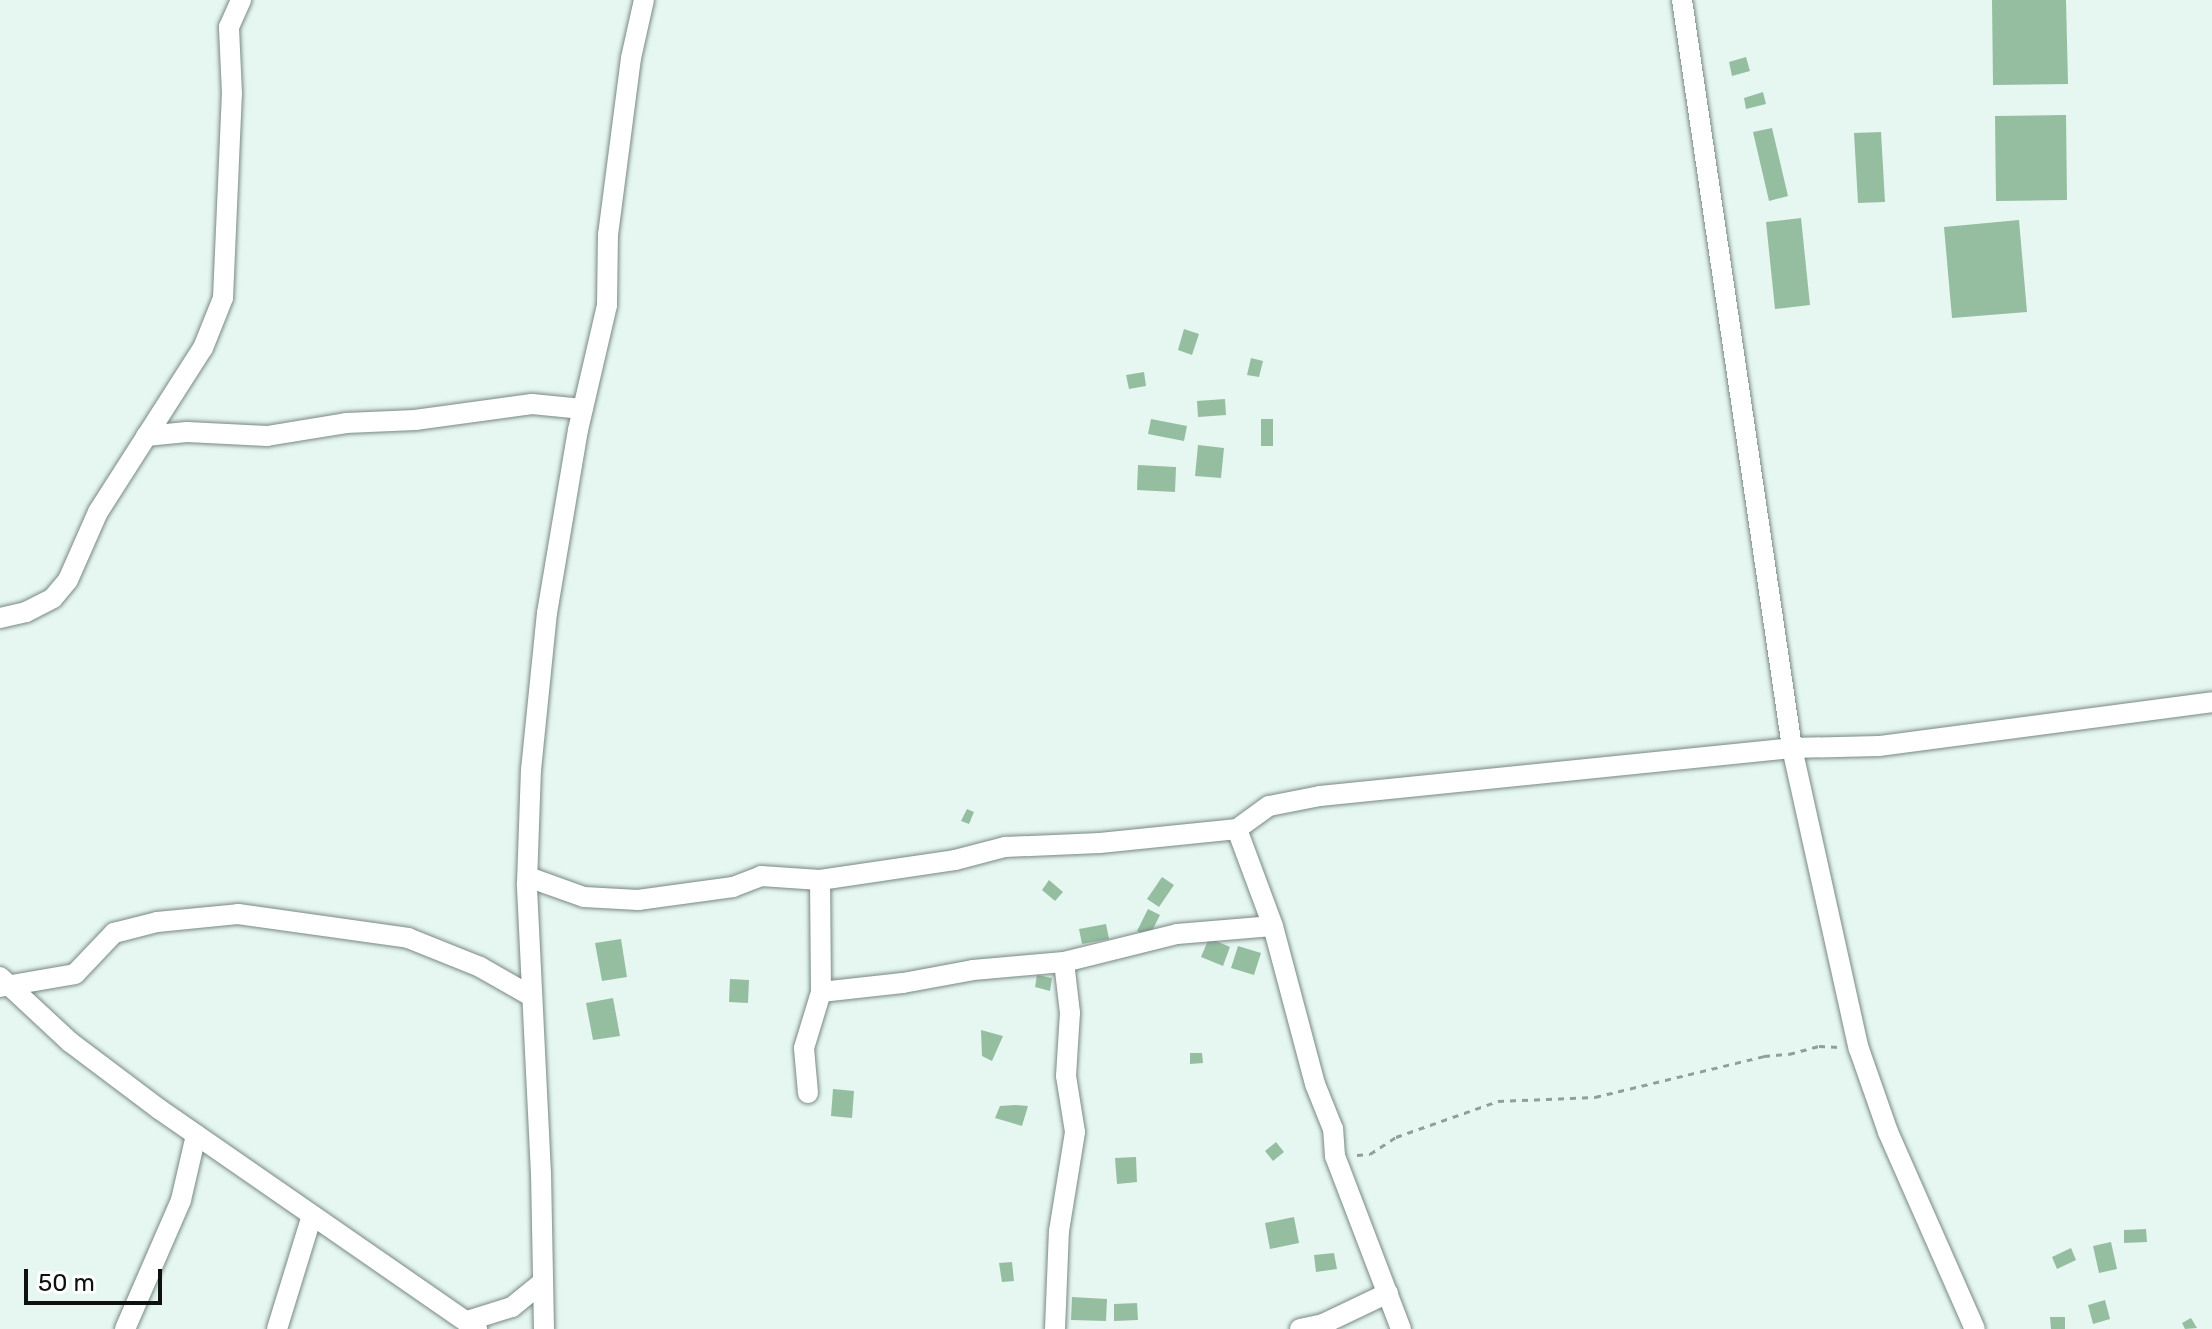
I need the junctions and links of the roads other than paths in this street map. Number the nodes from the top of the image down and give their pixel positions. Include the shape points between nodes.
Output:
1 (241, 0) edge
2 (644, 0) edge
3 (1682, 0) edge
4 (171, 397) junction
5 (583, 409) junction
6 (187, 432) junction
7 (146, 436) junction
8 (0, 618) edge
9 (2212, 702) edge
10 (1792, 748) junction
11 (1237, 829) junction
12 (528, 877) junction
13 (820, 880) junction
14 (1273, 926) junction
15 (1064, 962) junction
16 (3, 983) edge
17 (821, 992) junction
18 (531, 996) junction
19 (808, 1093) dead end
20 (196, 1135) junction
21 (312, 1215) junction
22 (542, 1283) junction
23 (1388, 1293) junction
24 (472, 1325) edge
25 (125, 1329) edge
26 (277, 1329) edge
27 (544, 1329) edge
28 (1055, 1329) edge
29 (1300, 1329) edge
30 (1401, 1329) edge
31 (1975, 1329) edge

1 - 4 street via 228,40 232,94 223,298 203,348
2 - 5 street via 610,220 607,305
3 - 10 street
4 - 6 street
4 - 7 street
5 - 6 street via 532,404 267,436
5 - 12 street via 547,613 531,770
6 - 7 street
7 - 8 street via 98,512 68,580 53,598
9 - 10 street via 1879,746
10 - 11 street via 1320,796 1269,806
10 - 31 street via 1859,1049 1888,1132
11 - 13 street via 1005,847 955,860
11 - 14 street
12 - 13 street via 584,897 638,900 733,887 761,876
12 - 18 street
13 - 17 street
14 - 15 street via 1177,934
14 - 23 street via 1315,1084 1333,1129 1335,1156
15 - 17 street
15 - 28 street via 1070,1013 1066,1076 1075,1132 1059,1231
16 - 18 street via 75,974 114,933 157,922 238,914 408,938 480,967
16 - 20 street via 70,1042
17 - 19 street via 804,1048
18 - 22 street
20 - 21 street
20 - 25 street via 181,1200
21 - 24 street
21 - 26 street
22 - 24 street via 512,1307
22 - 27 street
23 - 29 street
23 - 30 street

